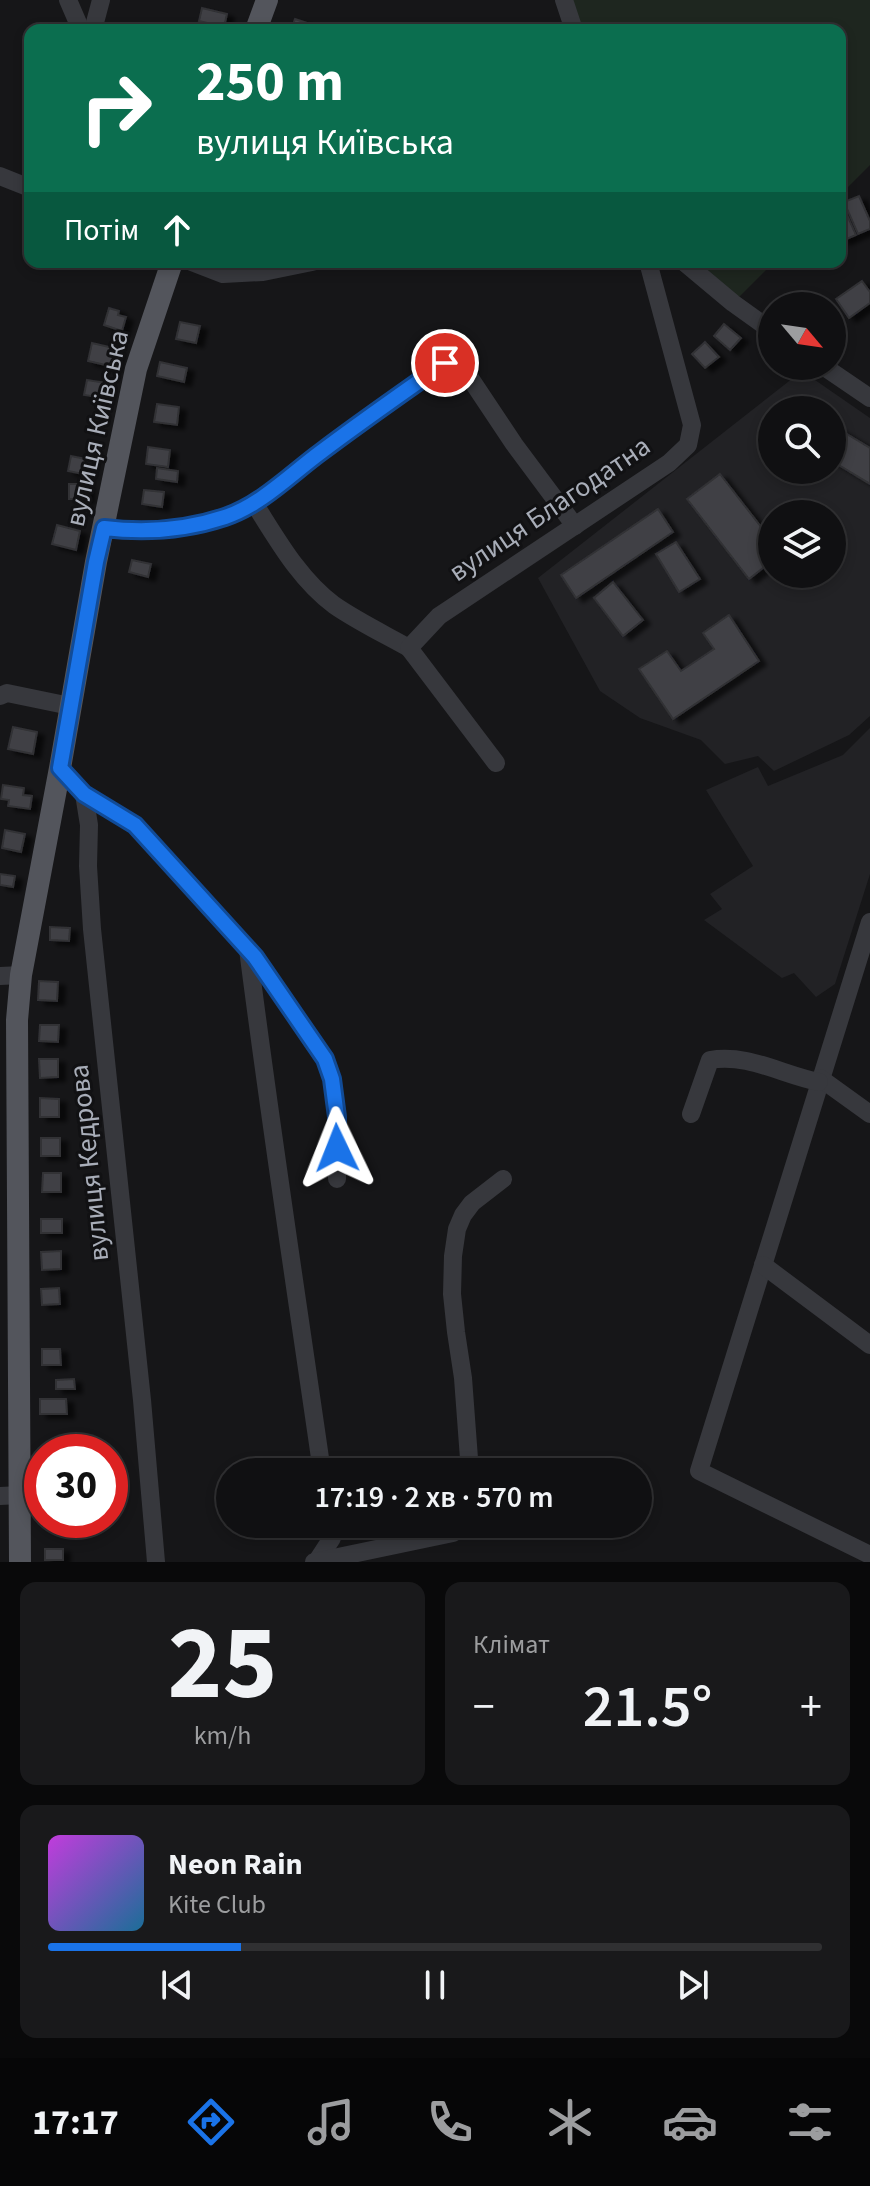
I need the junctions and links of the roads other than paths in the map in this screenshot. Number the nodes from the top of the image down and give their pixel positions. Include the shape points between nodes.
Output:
1 (68, 0) edge
2 (101, 0) edge
3 (267, 0) edge
4 (564, 0) edge
5 (78, 24) edge
6 (95, 24) edge
7 (258, 24) edge
8 (572, 24) edge
9 (0, 176) edge
10 (24, 186) edge
11 (170, 268) edge
12 (208, 268) edge
13 (283, 268) edge
14 (650, 268) edge
15 (691, 268) edge
16 (758, 321) edge
17 (844, 380) edge
18 (870, 398) edge
19 (254, 503) junction
20 (575, 526) junction
21 (104, 528) junction
22 (409, 648) junction
23 (0, 696) edge
24 (70, 706) junction
25 (496, 763) dead end
26 (60, 768) junction
27 (84, 794) junction
28 (870, 922) edge
29 (248, 949) junction
30 (10, 975) edge
31 (820, 1080) junction
32 (691, 1114) dead end
33 (870, 1114) edge
34 (337, 1179) dead end
35 (503, 1179) dead end
36 (763, 1265) junction
37 (870, 1345) edge
38 (320, 1458) edge
39 (469, 1458) edge
40 (10, 1495) edge
41 (332, 1538) edge
42 (429, 1538) edge
43 (870, 1555) edge
44 (20, 1562) edge
45 (156, 1562) edge
46 (316, 1562) edge

1 - 5 street
2 - 6 street
3 - 7 main road
4 - 8 street
9 - 10 street
11 - 21 main road, вулиця Київська via 136,369
12 - 13 street via 223,274
14 - 20 street, вулиця Благодатна via 692,425 688,445
15 - 16 street
17 - 18 street
19 - 20 street via 452,361 460,363
19 - 21 street via 226,517 173,528
19 - 22 street via 310,584 334,605
20 - 22 street, вулиця Благодатна via 439,616
21 - 24 main road, вулиця Київська
22 - 25 street
23 - 24 street
24 - 26 main road
26 - 27 street
26 - 30 main road
27 - 29 street via 135,825
27 - 45 street, вулиця Кедрова via 93,942
28 - 31 street
29 - 34 street via 325,1059 337,1117
29 - 38 street
30 - 40 main road via 17,1020
31 - 32 street via 741,1059 710,1060
31 - 33 street
31 - 36 street
35 - 39 street via 463,1215 453,1256 453,1307
36 - 37 street
36 - 43 street via 699,1471
40 - 44 main road
41 - 46 street
42 - 46 street

